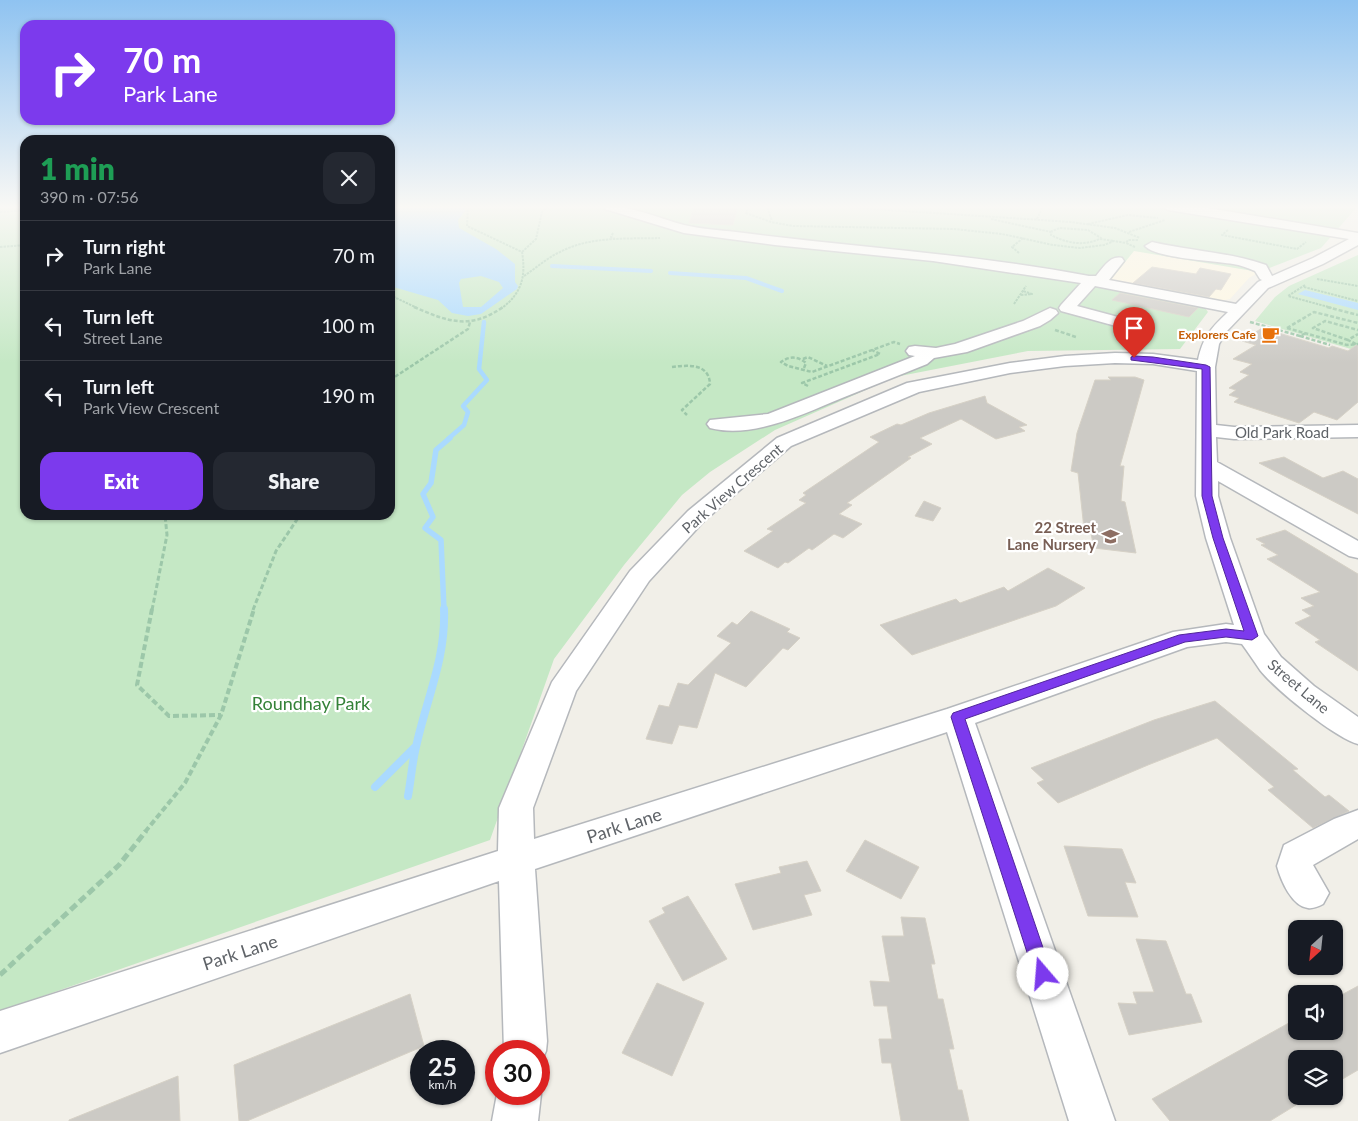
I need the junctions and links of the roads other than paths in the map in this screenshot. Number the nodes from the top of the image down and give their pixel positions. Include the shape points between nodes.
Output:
1 (944, 258) edge
2 (1217, 258) edge
3 (1316, 258) edge
4 (1117, 261) dead end
5 (1224, 268) dead end
6 (1270, 278) junction
7 (1099, 279) junction
8 (1068, 308) junction
9 (1241, 315) junction
10 (1127, 324) dead end
11 (907, 348) road end
12 (930, 353) junction
13 (1206, 367) junction
14 (717, 424) dead end
15 (1206, 430) junction
16 (1358, 431) edge
17 (1208, 466) junction
18 (1358, 551) edge
19 (1252, 636) junction
20 (958, 717) junction
21 (1358, 733) edge
22 (1358, 824) edge
23 (516, 860) junction
24 (1310, 893) dead end
25 (0, 1032) edge
26 (526, 1040) edge
27 (517, 1105) edge
28 (515, 1121) edge
29 (1092, 1121) edge

1 - 7 street via 1051,273 1058,266
2 - 6 street via 1245,262 1261,268
3 - 6 street, Street Lane
4 - 7 street
5 - 6 street
6 - 9 street, Street Lane
7 - 8 street
7 - 9 street
8 - 10 street
8 - 12 street via 1062,316 1052,320 1044,317 973,345
9 - 13 street, Street Lane via 1213,327
11 - 12 street via 920,354
12 - 14 street via 921,360 772,419
13 - 15 street, Street Lane
13 - 23 street, Park View Crescent via 1153,359 1115,358 1010,368 914,387 784,442 696,516 639,576 562,688 516,808
15 - 16 street, Old Park Road via 1234,433
15 - 17 street, Street Lane
17 - 18 street
17 - 19 street, Street Lane via 1207,496
19 - 20 street, Park Lane via 1226,633 1183,638
19 - 21 street, Street Lane via 1271,664 1303,693
20 - 23 street, Park Lane
20 - 29 street
22 - 24 street via 1298,856 1294,862 1296,870
23 - 25 street, Park Lane
23 - 26 street, Park View Crescent
27 - 28 street

